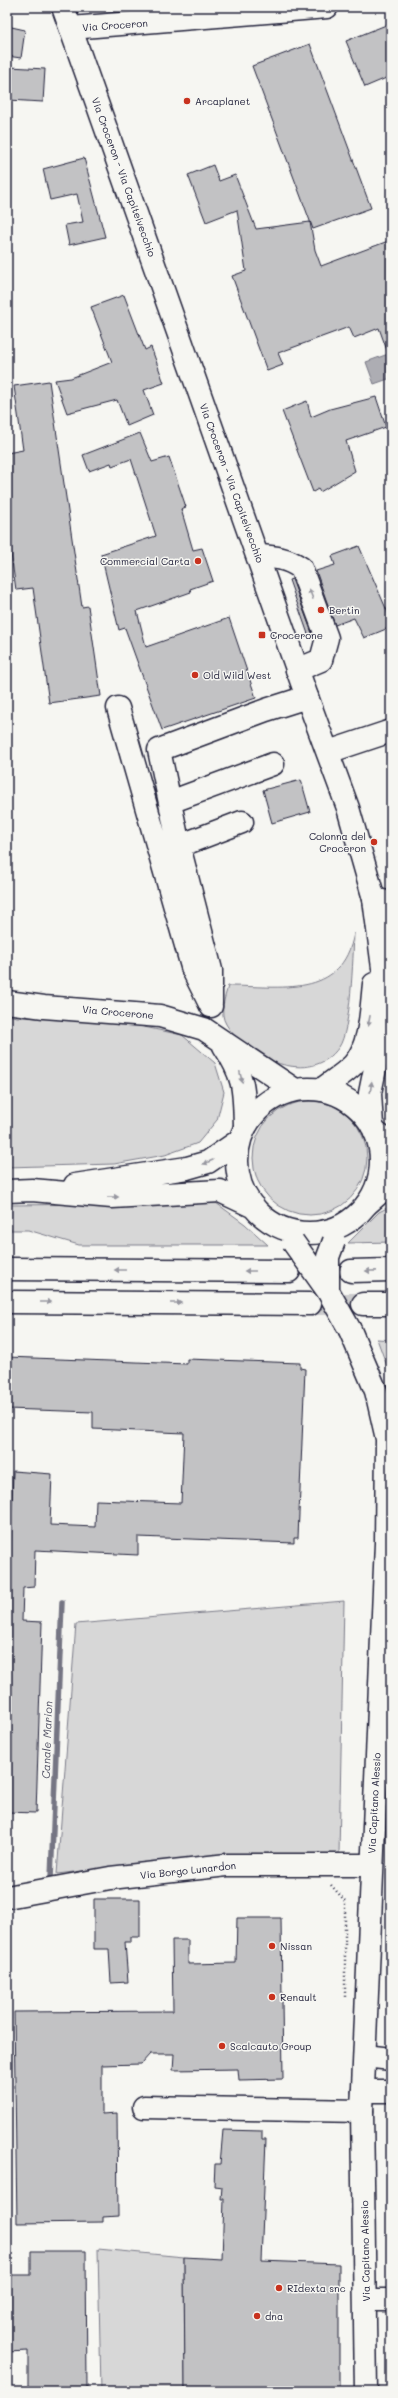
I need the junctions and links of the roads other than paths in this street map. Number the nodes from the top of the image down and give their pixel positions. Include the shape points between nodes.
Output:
1 (63, 7) edge
2 (326, 7) edge
3 (71, 28) junction
4 (259, 556) junction
5 (298, 670) junction
6 (307, 697) junction
7 (118, 708) dead end
8 (391, 732) edge
9 (328, 752) junction
10 (273, 764) dead end
11 (170, 802) junction
12 (242, 822) dead end
13 (179, 846) junction
14 (382, 901) edge
15 (379, 949) junction
16 (7, 1002) edge
17 (211, 1006) junction
18 (204, 1029) junction
19 (222, 1043) junction
20 (385, 1050) edge
21 (295, 1090) junction
22 (320, 1090) junction
23 (379, 1133) edge
24 (243, 1134) junction
25 (391, 1183) edge
26 (7, 1190) edge
27 (32, 1190) junction
28 (367, 1204) junction
29 (254, 1207) junction
30 (347, 1222) junction
31 (288, 1235) junction
32 (7, 1269) edge
33 (391, 1270) edge
34 (289, 1271) dead end
35 (351, 1271) dead end
36 (328, 1291) junction
37 (7, 1302) edge
38 (310, 1304) tunnel mouth
39 (363, 1304) tunnel mouth
40 (391, 1304) edge
41 (371, 1865) junction
42 (7, 1896) edge
43 (365, 2056) junction
44 (391, 2059) edge
45 (391, 2091) edge
46 (363, 2101) junction
47 (144, 2107) dead end
48 (366, 2300) junction
49 (391, 2300) edge
50 (366, 2391) edge

1 - 3 main road, Via Croceron - Via Capitelvecchio
2 - 3 main road, Via Croceron
3 - 4 main road, Via Croceron - Via Capitelvecchio
4 - 5 main road, Via Croceron - Via Capitelvecchio
5 -> 4 main road via 321,660 327,638 301,568 280,558
5 - 6 main road, Via Croceron - Via Capitelvecchio
6 - 9 main road, Via Croceron - Via Capitelvecchio
6 - 11 main road via 159,750
7 - 17 main road via 193,970
8 - 9 main road
9 - 14 main road, Via Croceron - Via Capitelvecchio
10 - 11 main road
11 - 13 main road
12 - 13 main road
13 - 17 main road via 211,970
14 - 15 main road, Via Croceron - Via Capitelvecchio
15 - 20 main road via 386,991
15 -> 22 main road via 364,1045 360,1055 353,1065
16 - 18 main road, Via Crocerone via 160,1016
17 - 18 main road
18 - 19 main road, Via Crocerone
19 - 21 main road, Via Crocerone
19 -> 24 main road, Via Crocerone via 239,1069 244,1091
23 -> 20 main road via 370,1094
21 - 22 main road
21 - 24 main road via 266,1103 254,1114
22 - 23 main road via 336,1094 351,1102
23 - 28 main road via 381,1169 376,1187
24 -> 27 main road via 208,1162 188,1168
24 - 29 main road, Via Crocerone via 237,1163 242,1186
25 - 28 main road
26 - 27 main road
27 -> 29 main road via 112,1197 220,1190
28 - 30 main road
29 - 31 main road
30 - 31 main road via 327,1231
30 - 36 main road, Via Capitano Alessio, bridge via 334,1241 328,1258
31 - 36 main road, Via Capitano Alessio, bridge
34 -> 32 main road
33 -> 35 main road
36 - 41 main road, Via Capitano Alessio, bridge via 350,1330 376,1391 387,1439 386,1543
37 -> 38 main road
39 - 40 main road
41 - 42 main road, Via Borgo Lunardon via 227,1865 110,1878
41 - 43 main road, Via Capitano Alessio
43 - 44 main road
43 - 46 main road, Via Capitano Alessio
45 - 46 main road
46 - 47 main road
46 - 48 main road, Via Capitano Alessio
48 - 49 main road
48 - 50 main road, Via Capitano Alessio

